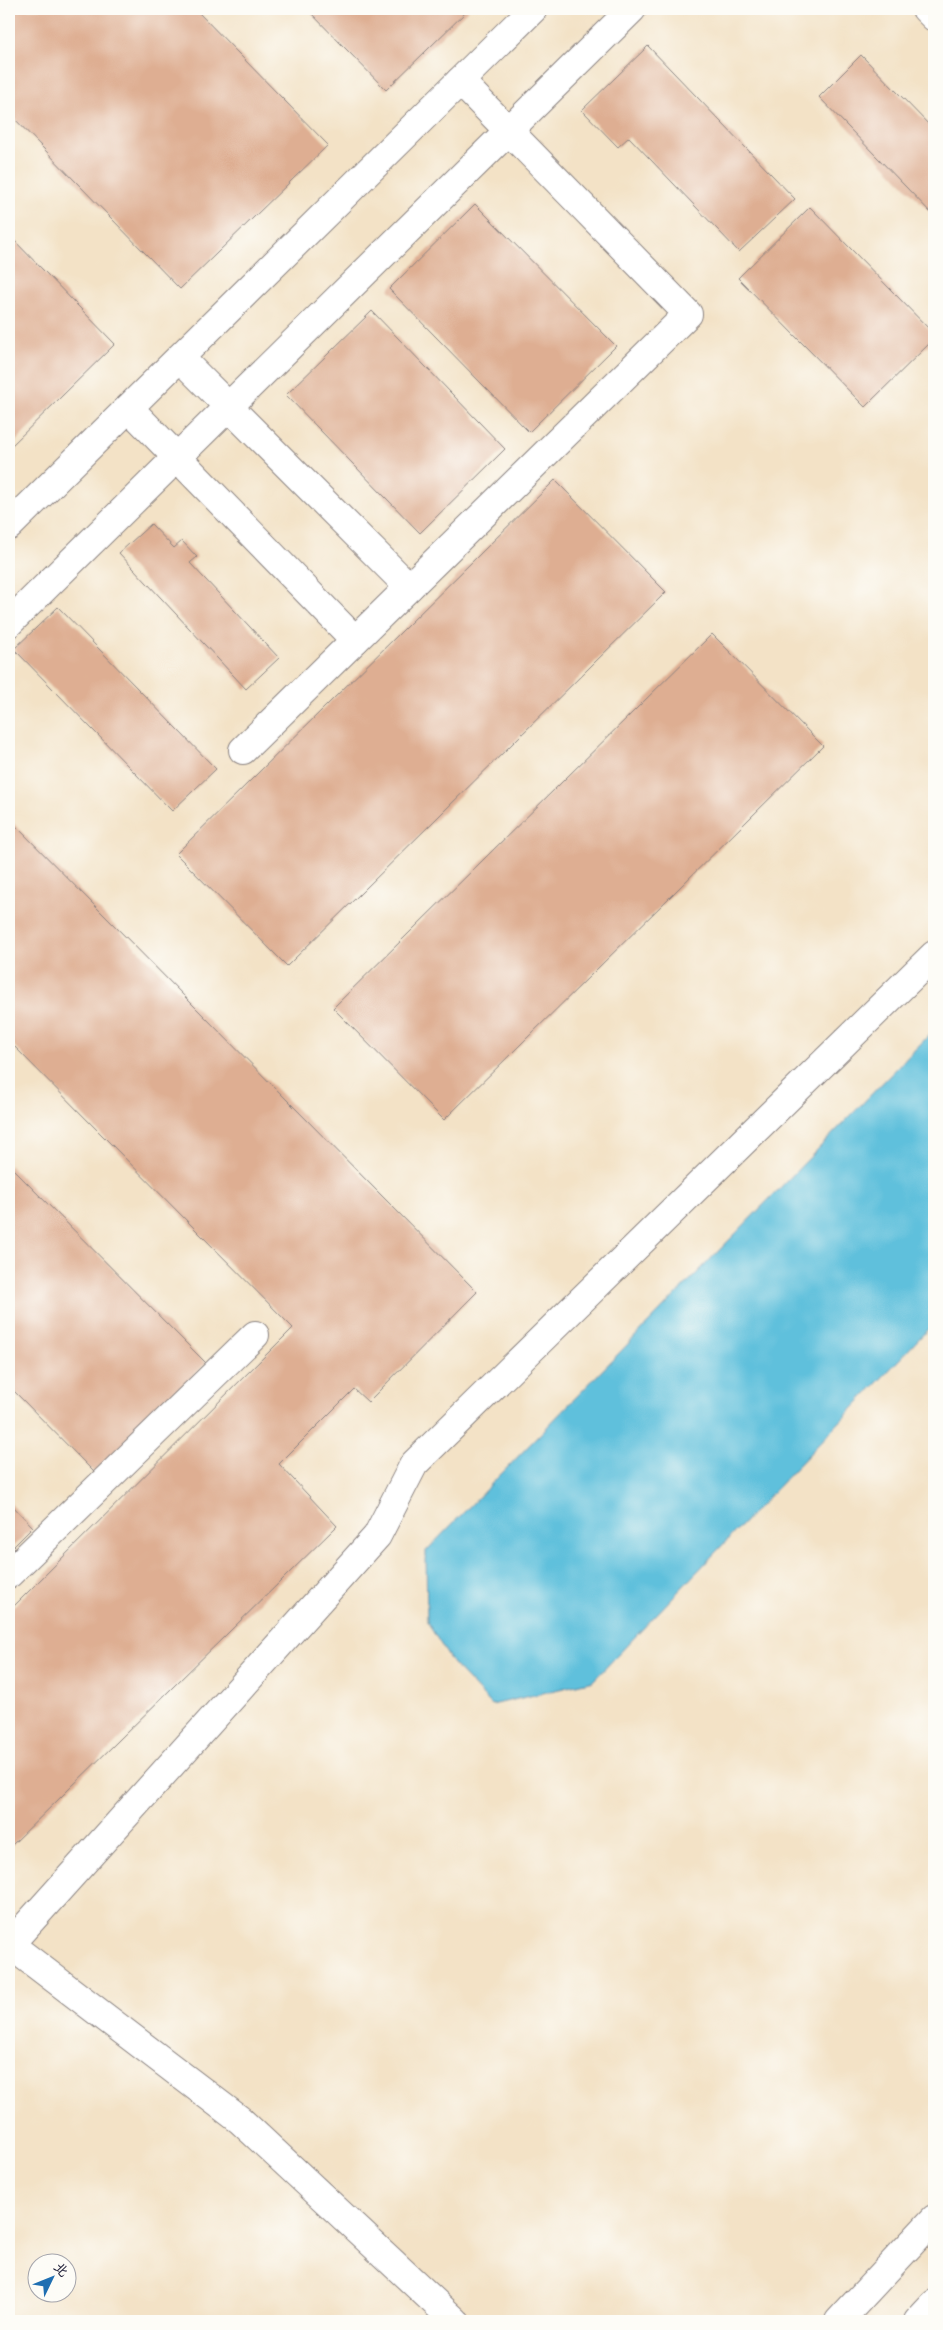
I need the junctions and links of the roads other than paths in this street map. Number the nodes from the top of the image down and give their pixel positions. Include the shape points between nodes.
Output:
1 (533, 9) edge
2 (632, 9) edge
3 (926, 9) edge
4 (934, 17) edge
5 (460, 81) junction
6 (508, 131) junction
7 (180, 358) junction
8 (228, 407) junction
9 (128, 408) junction
10 (176, 458) junction
11 (9, 526) edge
12 (409, 587) junction
13 (9, 623) edge
14 (355, 640) junction
15 (243, 750) dead end
16 (934, 956) edge
17 (254, 1335) dead end
18 (9, 1574) edge
19 (9, 1944) edge
20 (934, 2219) edge
21 (934, 2304) edge
22 (455, 2321) edge
23 (839, 2321) edge
24 (918, 2321) edge

1 - 5 main road
2 - 6 main road
3 - 4 main road
5 - 6 main road
5 - 7 main road
6 - 8 main road
6 - 12 main road via 688,314
7 - 8 main road
7 - 9 main road
8 - 10 main road
8 - 12 main road
9 - 10 main road
9 - 11 main road
10 - 13 main road
10 - 14 main road
12 - 14 main road
14 - 15 main road
16 - 19 main road via 414,1464 377,1536
17 - 18 main road
19 - 22 main road via 240,2120
20 - 23 main road
21 - 24 main road

